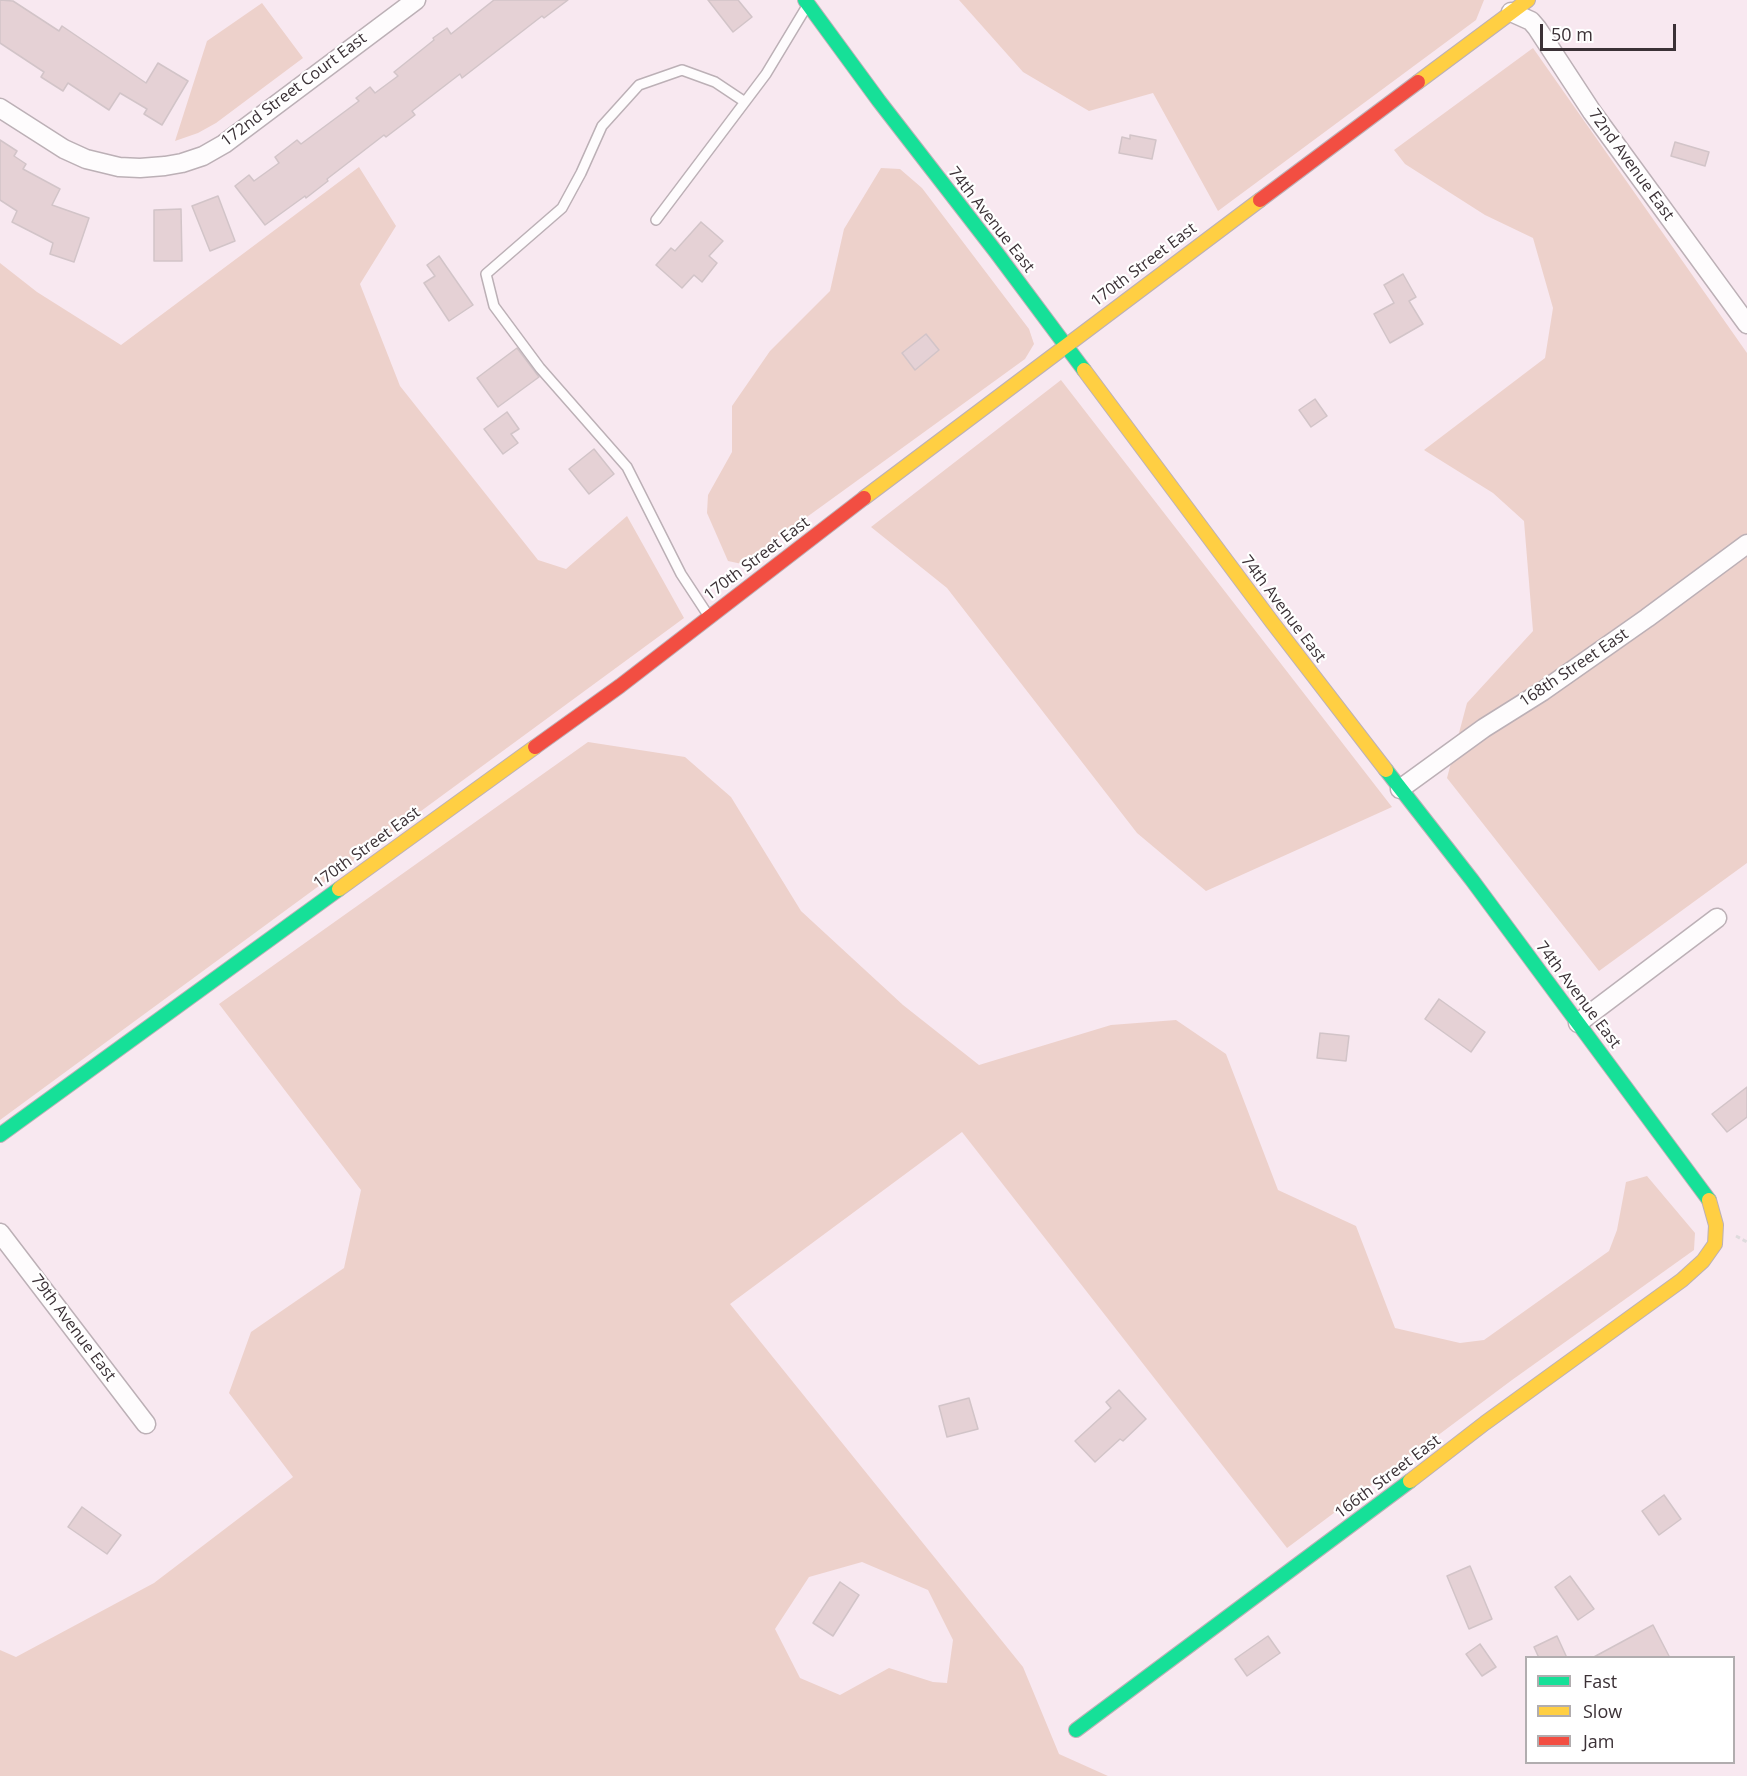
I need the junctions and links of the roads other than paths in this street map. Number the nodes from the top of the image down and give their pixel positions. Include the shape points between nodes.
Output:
1 (416, 0) edge
2 (1527, 0) edge
3 (806, 2) edge
4 (1511, 12) junction
5 (745, 102) junction
6 (0, 108) edge
7 (656, 220) dead end
8 (1747, 324) edge
9 (1065, 345) junction
10 (1747, 544) edge
11 (709, 617) junction
12 (1400, 789) junction
13 (1717, 918) dead end
14 (1578, 1023) junction
15 (0, 1135) edge
16 (0, 1233) edge
17 (1715, 1244) joint
18 (146, 1424) dead end
19 (1076, 1730) dead end

1 - 6 street, 172nd Street Court East via 224,144 203,156 165,166 119,167 86,159
2 - 4 street, 170th Street East
3 - 5 lane via 766,74
3 - 9 street, 74th Avenue East
4 - 8 street, 72nd Avenue East via 1537,28 1592,112
4 - 9 street, 170th Street East
5 - 7 lane
5 - 11 lane via 715,82 681,70 639,85 602,126 562,208 486,274 494,306 507,324 627,468 681,574
9 - 11 street, 170th Street East
9 - 12 street, 74th Avenue East
10 - 12 street, 168th Street East
11 - 15 street, 170th Street East via 620,686
12 - 14 street, 74th Avenue East
13 - 14 street
14 - 17 street, 74th Avenue East via 1711,1203
16 - 18 street, 79th Avenue East
17 - 19 street, 166th Street East via 1682,1280

